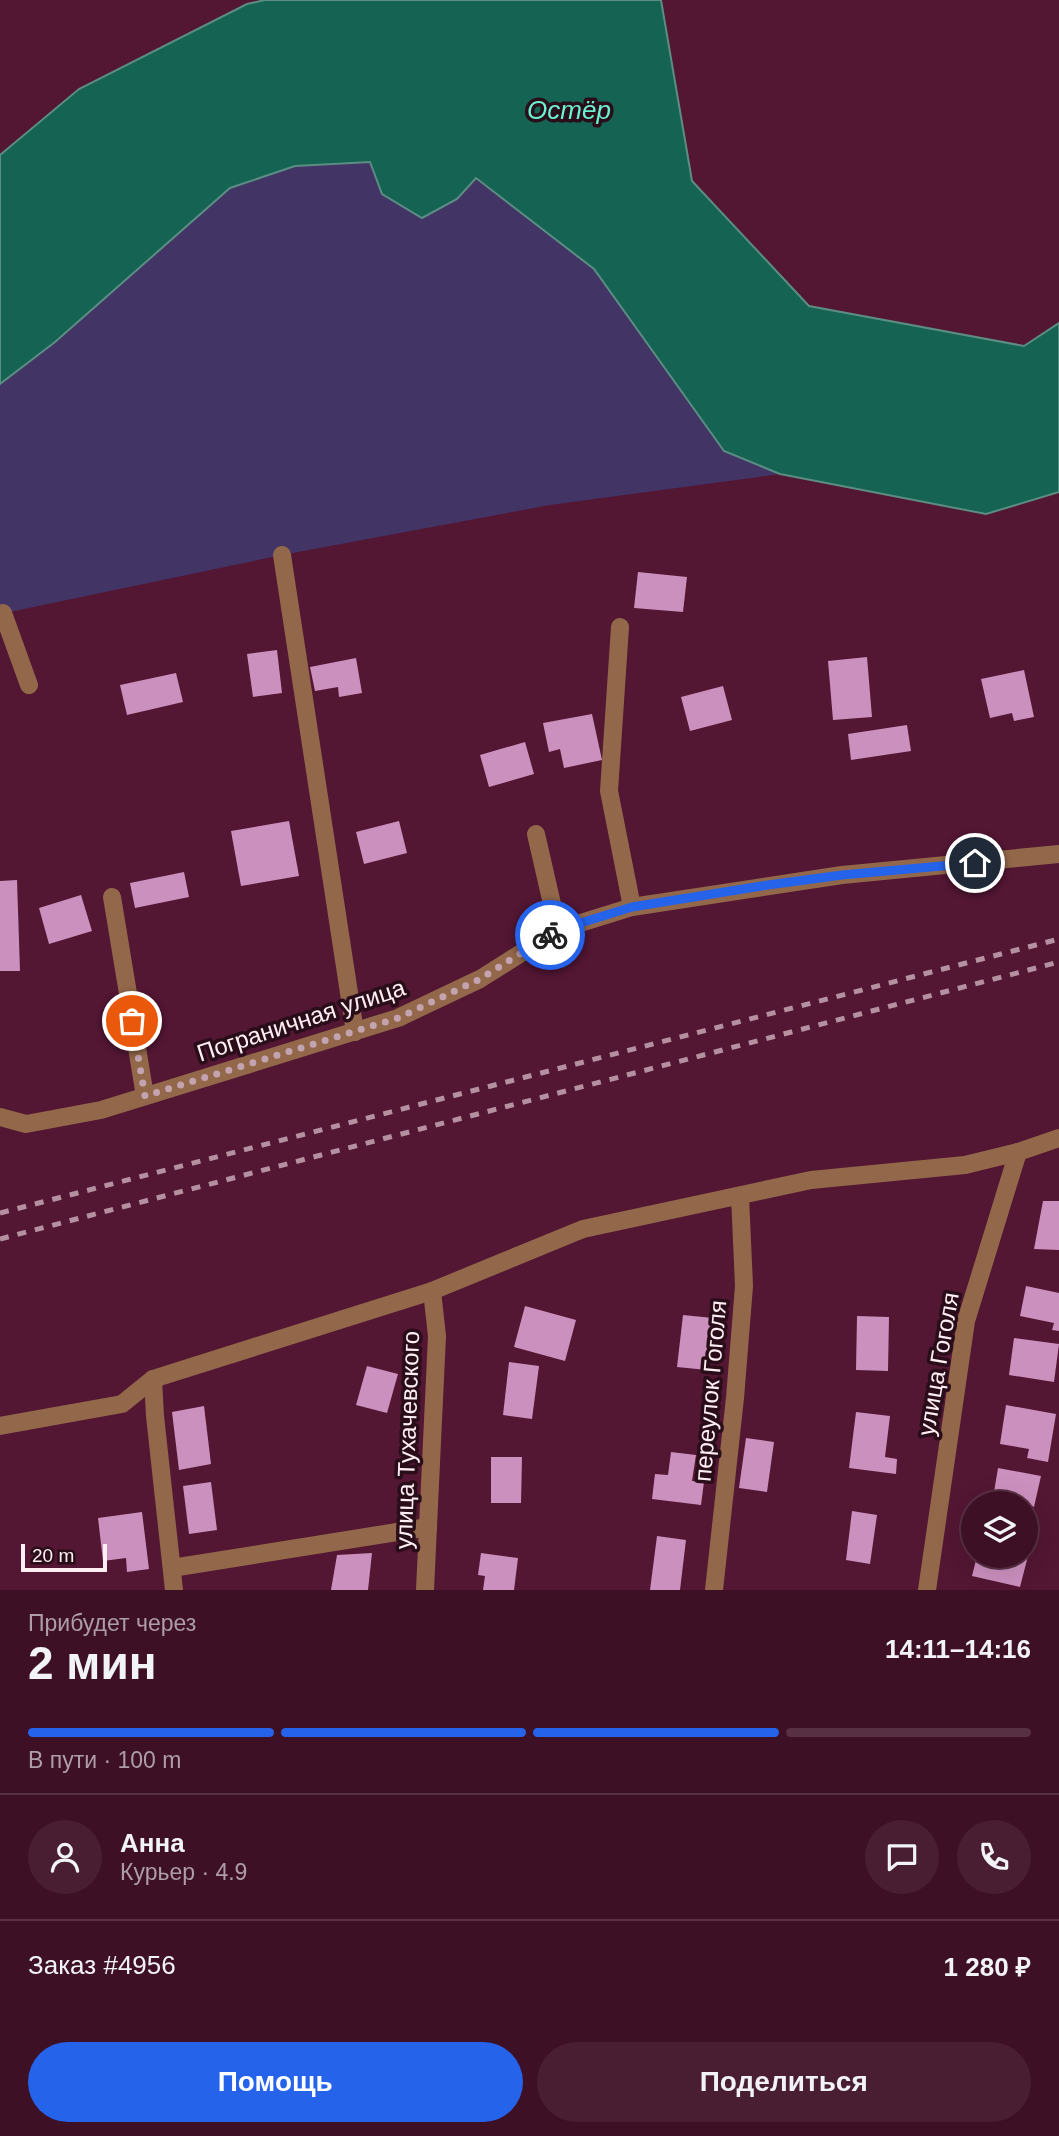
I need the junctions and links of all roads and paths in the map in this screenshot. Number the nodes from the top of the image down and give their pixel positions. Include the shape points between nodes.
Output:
1 (282, 555) dead end
2 (0, 614) edge
3 (620, 627) dead end
4 (29, 685) dead end
5 (536, 834) dead end
6 (1059, 854) edge
7 (112, 897) dead end
8 (632, 907) junction
9 (558, 930) junction
10 (355, 1031) junction
11 (145, 1096) junction
12 (0, 1117) edge
13 (1059, 1138) edge
14 (1018, 1152) junction
15 (740, 1196) junction
16 (432, 1291) junction
17 (153, 1379) junction
18 (0, 1426) edge
19 (428, 1527) junction
20 (172, 1569) junction
21 (174, 1590) edge
22 (425, 1590) edge
23 (714, 1590) edge
24 (928, 1590) edge

1 - 10 street
2 - 4 street
3 - 8 street via 609,791
5 - 9 street
6 - 8 street, Пограничная улица via 842,875
7 - 11 street
8 - 9 street, Пограничная улица
9 - 10 street, Пограничная улица via 480,979 398,1018
10 - 11 street, Пограничная улица
11 - 12 street, Пограничная улица via 101,1110 26,1124
13 - 14 street
14 - 15 street via 965,1165 811,1180
14 - 24 street, улица Гоголя via 966,1321
15 - 16 street via 583,1229
15 - 23 street, переулок Гоголя via 744,1286
16 - 17 street
16 - 19 street, улица Тухачевского via 437,1336
17 - 18 street via 122,1405
17 - 20 street
19 - 20 street
19 - 22 street, улица Тухачевского
20 - 21 street

